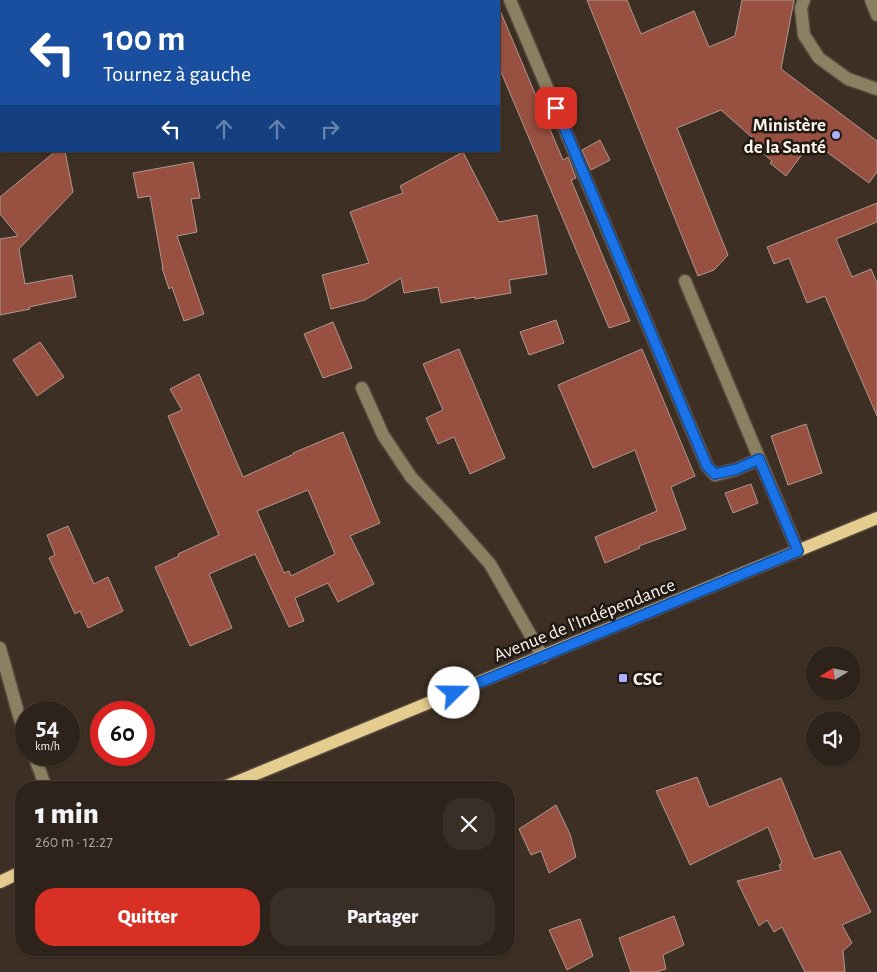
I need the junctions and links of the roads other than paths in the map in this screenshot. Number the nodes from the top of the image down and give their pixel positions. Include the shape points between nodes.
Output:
1 (510, 0) edge
2 (804, 0) edge
3 (871, 0) edge
4 (877, 15) edge
5 (877, 89) edge
6 (685, 281) dead end
7 (362, 388) dead end
8 (759, 459) junction
9 (877, 518) edge
10 (798, 551) junction
11 (0, 648) edge
12 (543, 657) junction
13 (15, 702) edge
14 (38, 766) edge
15 (43, 781) edge
16 (239, 781) edge
17 (15, 875) edge
18 (0, 882) edge

1 - 8 street via 707,466 715,474
2 - 5 street via 801,8 804,34 819,58 848,79
3 - 4 street
6 - 8 street
7 - 12 street via 383,435 410,477 490,564
8 - 10 street
9 - 10 main road, Avenue de l'Indépendance
10 - 12 main road, Avenue de l'Indépendance
11 - 13 street
12 - 16 main road, Avenue de l'Indépendance
14 - 15 street
17 - 18 main road

